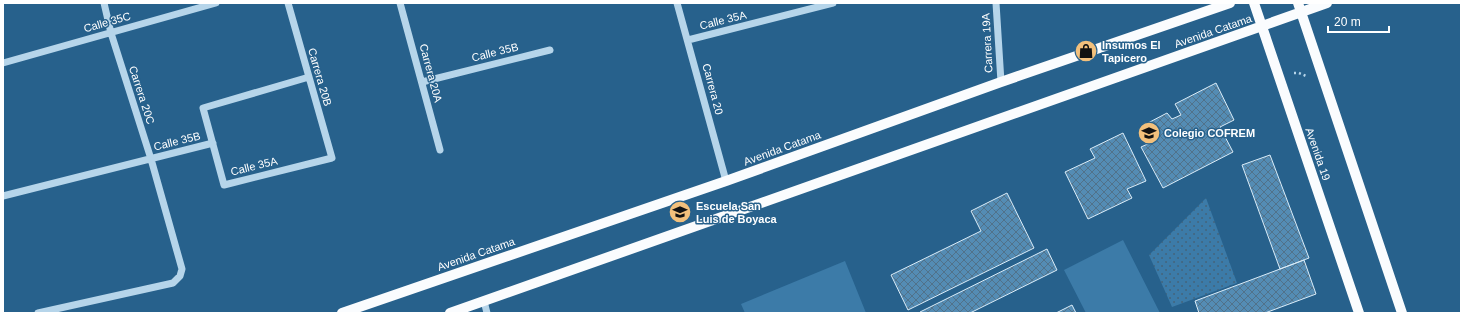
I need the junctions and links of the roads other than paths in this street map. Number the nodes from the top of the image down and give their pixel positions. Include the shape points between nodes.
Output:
1 (104, 3) edge
2 (216, 3) edge
3 (288, 3) edge
4 (400, 3) edge
5 (677, 3) edge
6 (833, 3) edge
7 (996, 3) edge
8 (1230, 3) edge
9 (1254, 3) edge
10 (1327, 3) edge
11 (1300, 8) edge
12 (1262, 26) junction
13 (111, 33) junction
14 (688, 40) junction
15 (550, 50) dead end
16 (3, 63) edge
17 (309, 77) junction
18 (422, 82) junction
19 (1001, 82) junction
20 (213, 143) junction
21 (440, 150) dead end
22 (332, 158) joint
23 (151, 159) junction
24 (726, 181) junction
25 (3, 196) edge
26 (484, 301) junction
27 (38, 313) edge
28 (342, 313) edge
29 (450, 313) edge
30 (488, 313) edge
31 (1359, 313) edge
32 (1402, 313) edge

1 - 13 street, Carrera 20C
2 - 13 street, Calle 35C
3 - 17 street, Carrera 20B
4 - 18 street, Carrera 20A
5 - 14 street, Carrera 20
6 - 14 street, Calle 35A
7 - 19 street, Carrera 19A
8 - 19 main road, Avenida Catama
9 - 12 main road, Avenida 19
10 - 11 main road, Avenida Catama
11 - 12 main road, Avenida Catama
11 - 32 main road
12 - 26 main road, Avenida Catama
12 - 31 main road, Avenida 19
13 - 16 street, Calle 35C
13 - 23 street, Carrera 20C
14 - 24 street, Carrera 20
15 - 18 street, Calle 35B
17 - 20 street, Calle 35B via 203,108
17 - 22 street, Carrera 20B
18 - 21 street, Carrera 20A
19 - 24 main road, Avenida Catama
20 - 22 street, Calle 35A via 224,185
20 - 23 street, Calle 35B
23 - 25 street, Calle 35B
23 - 27 street, Carrera 20C via 182,269 180,276 173,283
24 - 28 main road, Avenida Catama
26 - 29 main road, Avenida Catama
26 - 30 street

